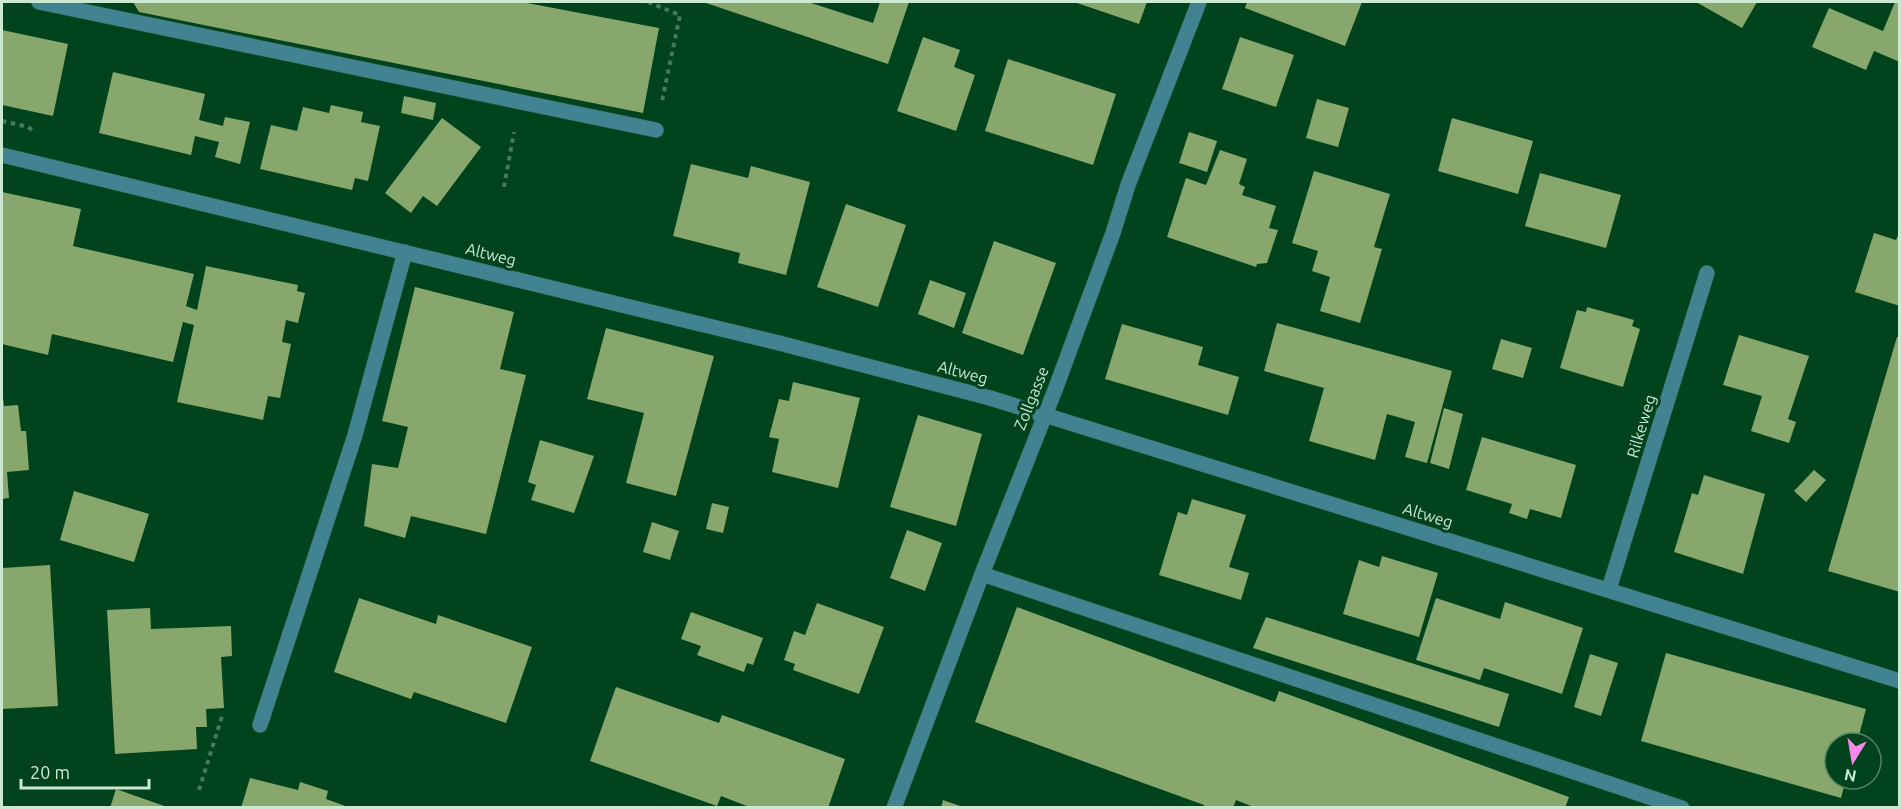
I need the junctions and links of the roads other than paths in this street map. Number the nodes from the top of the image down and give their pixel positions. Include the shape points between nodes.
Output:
1 (39, 2) edge
2 (1199, 2) edge
3 (656, 130) road end
4 (2, 155) edge
5 (405, 252) junction
6 (1707, 273) dead end
7 (1044, 415) junction
8 (982, 574) junction
9 (1609, 589) junction
10 (1899, 681) edge
11 (260, 725) dead end
12 (894, 807) edge
13 (1682, 807) edge

1 - 3 street
2 - 7 street, Zollgasse
4 - 5 street, Altweg
5 - 7 street, Altweg via 790,346
5 - 11 street via 355,435
6 - 9 street, Rilkeweg
7 - 8 street, Zollgasse
7 - 9 street, Altweg
8 - 12 street, Zollgasse
8 - 13 street
9 - 10 street, Altweg

